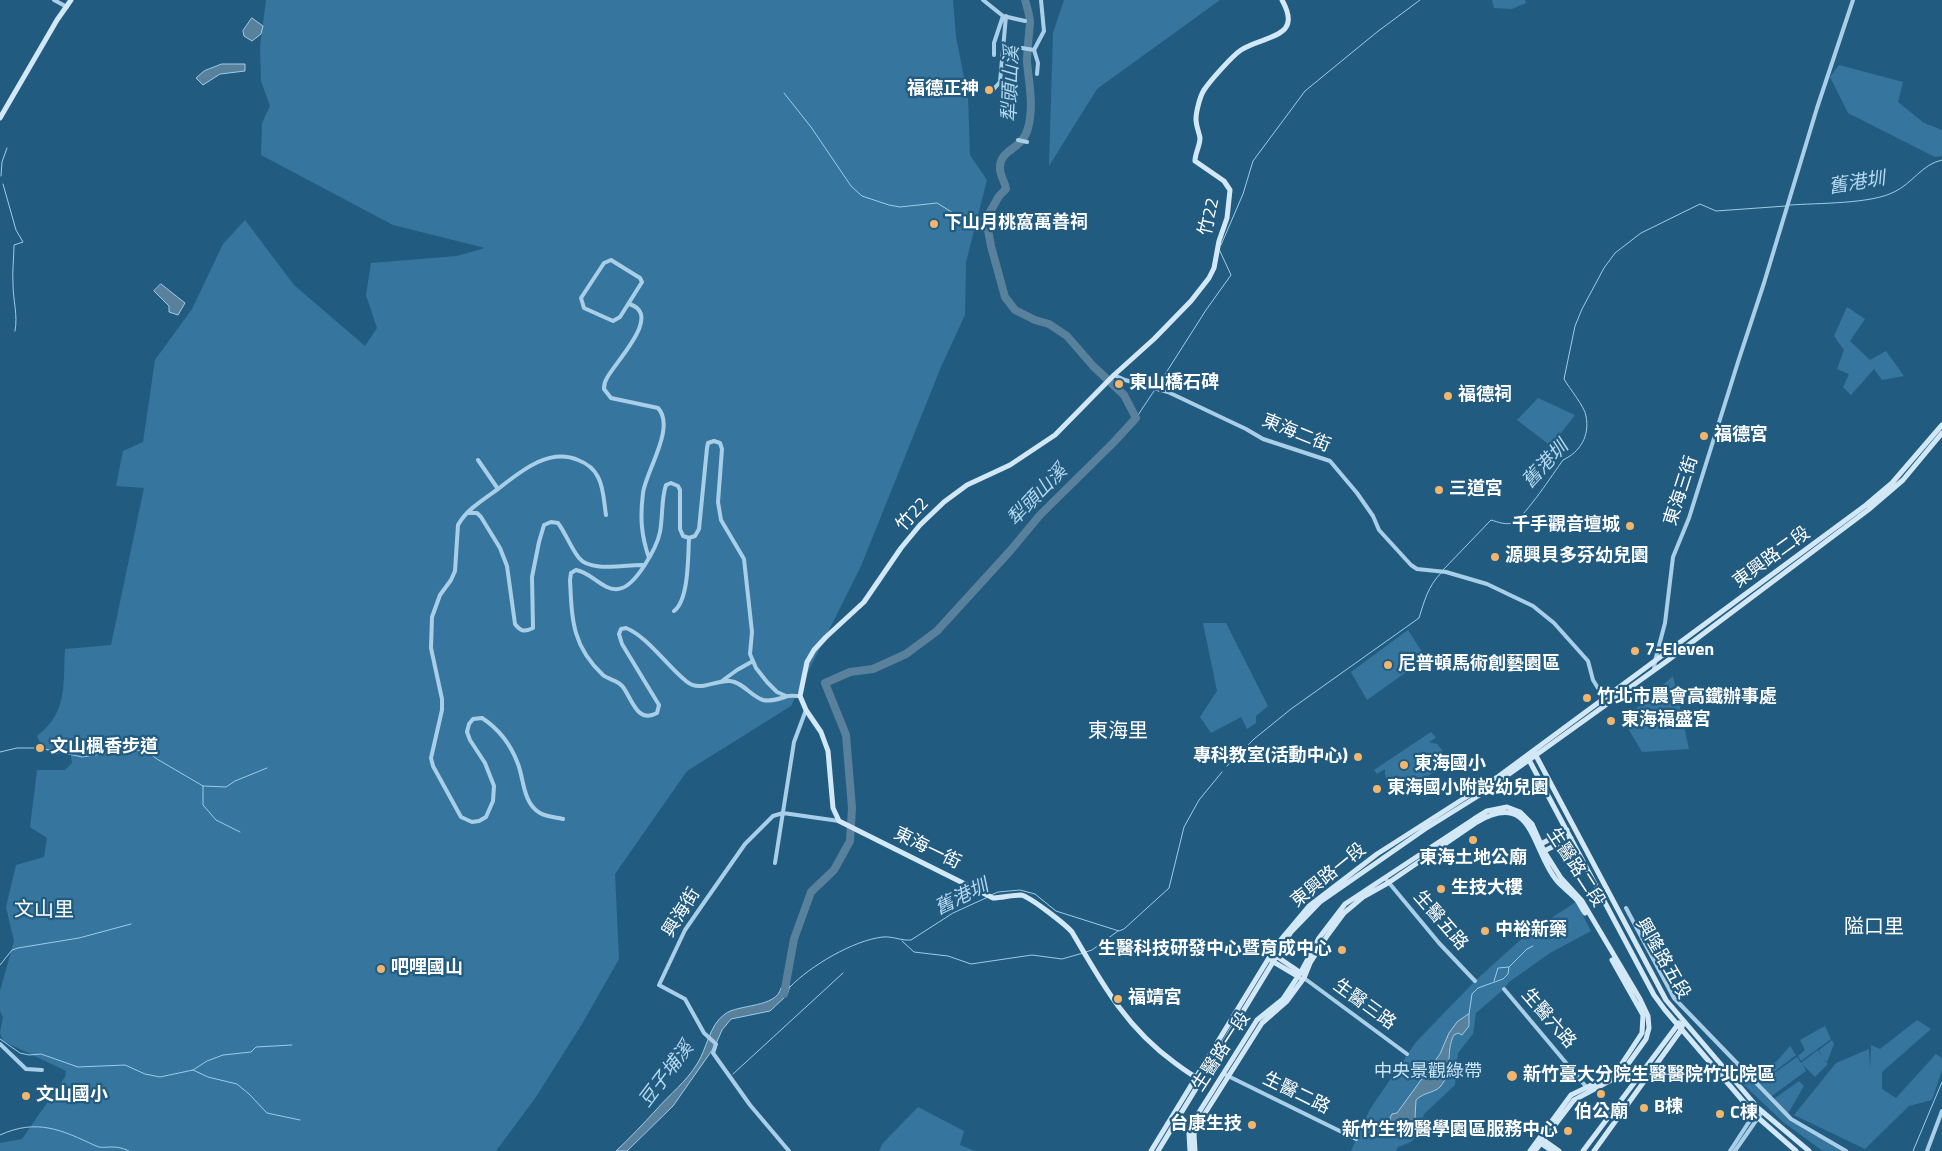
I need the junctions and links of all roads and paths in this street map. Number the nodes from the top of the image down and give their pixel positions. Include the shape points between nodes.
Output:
1 (54, 0) edge
2 (71, 0) edge
3 (983, 0) edge
4 (1041, 0) edge
5 (1282, 0) edge
6 (1853, 0) edge
7 (67, 7) junction
8 (1004, 16) junction
9 (1025, 21) dead end
10 (994, 55) dead end
11 (1037, 74) dead end
12 (992, 91) dead end
13 (0, 118) edge
14 (1020, 141) dead end
15 (1028, 142) dead end
16 (629, 304) junction
17 (1114, 375) junction
18 (1942, 425) edge
19 (1942, 433) edge
20 (478, 460) dead end
21 (498, 489) junction
22 (468, 513) junction
23 (606, 515) dead end
24 (689, 538) junction
25 (649, 558) junction
26 (644, 564) junction
27 (674, 611) dead end
28 (753, 661) junction
29 (1655, 661) junction
30 (1654, 669) junction
31 (722, 681) junction
32 (786, 696) junction
33 (800, 696) junction
34 (1606, 701) junction
35 (806, 710) junction
36 (1534, 753) junction
37 (1527, 758) junction
38 (783, 813) junction
39 (563, 819) dead end
40 (839, 821) junction
41 (1567, 830) junction
42 (1571, 838) junction
43 (1542, 848) junction
44 (775, 863) dead end
45 (1386, 881) junction
46 (1626, 908) dead end
47 (1273, 956) junction
48 (1273, 962) junction
49 (1299, 975) junction
50 (1304, 978) junction
51 (1475, 981) dead end
52 (1504, 989) dead end
53 (1684, 1021) junction
54 (1676, 1024) junction
55 (1681, 1030) junction
56 (0, 1044) edge
57 (1407, 1054) dead end
58 (42, 1070) dead end
59 (1226, 1075) junction
60 (1198, 1079) junction
61 (1588, 1088) junction
62 (1760, 1110) junction
63 (1942, 1112) edge
64 (1757, 1116) junction
65 (1356, 1139) dead end
66 (1540, 1140) junction
67 (789, 1151) edge
68 (1151, 1151) edge
69 (1158, 1151) edge
70 (1190, 1151) edge
71 (1195, 1151) edge
72 (1530, 1151) edge
73 (1535, 1151) edge
74 (1552, 1151) edge
75 (1559, 1151) edge
76 (1583, 1151) edge
77 (1594, 1151) edge
78 (1730, 1151) edge
79 (1735, 1151) edge
80 (1796, 1151) edge
81 (1809, 1151) edge
82 (1846, 1151) edge
83 (1927, 1151) edge

1 - 7 street
2 - 7 street
3 - 8 street
4 - 11 street via 1044,31 1028,49 1038,63
5 - 17 street, 竹22 / 竹22 via 1289,17 1283,33 1235,55 1203,91 1197,113 1200,142 1195,161 1224,181 1230,190 1227,218 1214,268 1191,301
6 - 29 street, 東海三街 via 1689,518 1673,557 1665,624
7 - 13 street
8 - 9 street
8 - 10 street via 994,43
8 - 12 street via 1000,82
14 - 15 street
16 - 16 street via 613,321 584,308 581,298 607,261 640,278 641,285
16 - 25 street via 637,306 640,311 637,337 607,377 604,389 610,398 658,408 665,419 643,490 642,538
17 - 33 street, 竹22 / 竹22 via 1056,435 1010,465 957,491 920,525 864,602 814,650 807,662
17 - 34 street, 東海二街 via 1162,391 1263,439 1330,461 1357,493 1379,530 1411,565 1487,584 1533,606 1554,623 1588,661 1593,680
18 - 29 street, 東興路二段 via 1884,492
19 - 30 street, 東興路二段 via 1889,494
20 - 21 street
21 - 22 street
21 - 23 street via 546,458 570,456 588,464 598,477
22 - 26 street via 477,513 481,517 500,548 507,566 515,624 520,630 533,628 532,577 544,526 550,522 558,523 580,560 612,568
22 - 39 street via 458,525 455,571 440,595 432,618 432,648 442,699 431,758 433,766 461,817 472,822 486,817 493,801 494,786 468,732 473,719 482,718 506,740 533,807 546,815
24 - 25 street via 683,536 680,529 680,490 671,483 663,492 660,531
24 - 27 street via 686,588 679,607
24 - 28 street via 695,536 699,529 708,443 720,442 718,502 721,520 744,559 747,572 752,632 750,654
25 - 26 street
26 - 31 street via 634,580 620,589 606,586 581,571 571,573 573,626 585,654 604,676 620,683 638,713 647,716 657,713 659,705 622,644 621,629 632,630 690,684 705,686
28 - 31 street
28 - 32 street via 777,692
29 - 30 street, 東海三街
29 - 34 street, 東興路二段
30 - 34 street, 東興路二段
31 - 32 street via 733,681 751,695 764,700 779,700
32 - 33 street
33 - 35 street
34 - 36 street, 東興路一段
35 - 38 street via 794,742
35 - 40 street via 821,732 828,751 833,808
36 - 37 street, 東興路一段
36 - 53 street, 興隆路五段 via 1666,1000
37 - 41 street, 興隆路五段
37 - 47 street, 東興路一段 via 1384,850 1327,891 1288,929
38 - 40 street
38 - 44 street
38 - 67 street, 興海街 via 773,816 745,844 685,930 659,986 689,1002 704,1032 716,1044 712,1053
40 - 60 street, 東海一街 via 990,896 1025,896 1065,924 1113,1001 1139,1033
41 - 42 street, 興隆路五段
41 - 43 street
42 - 43 street
42 - 54 street, 興隆路五段 via 1654,994
43 - 45 street, 生醫路二段 via 1532,824 1520,812 1507,807 1498,808 1474,819
43 - 61 street, 生醫路二段 via 1557,881 1577,900 1643,1015 1642,1033 1618,1071
45 - 49 street, 生醫路二段 via 1345,904 1319,938
45 - 50 street, 生醫路二段 via 1344,913
45 - 51 street, 生醫五路
46 - 82 street via 1674,998 1791,1119
47 - 48 street
47 - 49 street
47 - 60 street, 東興路一段
48 - 49 street
48 - 60 street, 東興路一段
49 - 50 street
49 - 59 street, 生醫路一段 via 1283,999 1257,1020
50 - 57 street, 生醫三路
50 - 59 street, 生醫路一段 via 1287,1001 1262,1023
52 - 61 street, 生醫六路
53 - 54 street
53 - 55 street
53 - 62 street, 興隆路五段
54 - 55 street, 興隆路五段
54 - 76 street
55 - 64 street, 興隆路五段
55 - 77 street
56 - 58 street via 26,1069
59 - 65 street, 生醫二路
59 - 70 street, 生醫路一段 via 1191,1125
59 - 71 street, 生醫路一段 via 1197,1126
60 - 68 street, 東興路一段
60 - 69 street, 東興路一段
61 - 66 street, 生醫路二段 via 1571,1095
62 - 64 street
62 - 81 street, 興隆路五段
63 - 83 street
64 - 78 street
64 - 79 street
64 - 80 street, 興隆路五段
66 - 72 street
66 - 73 street
66 - 74 street
66 - 75 street

